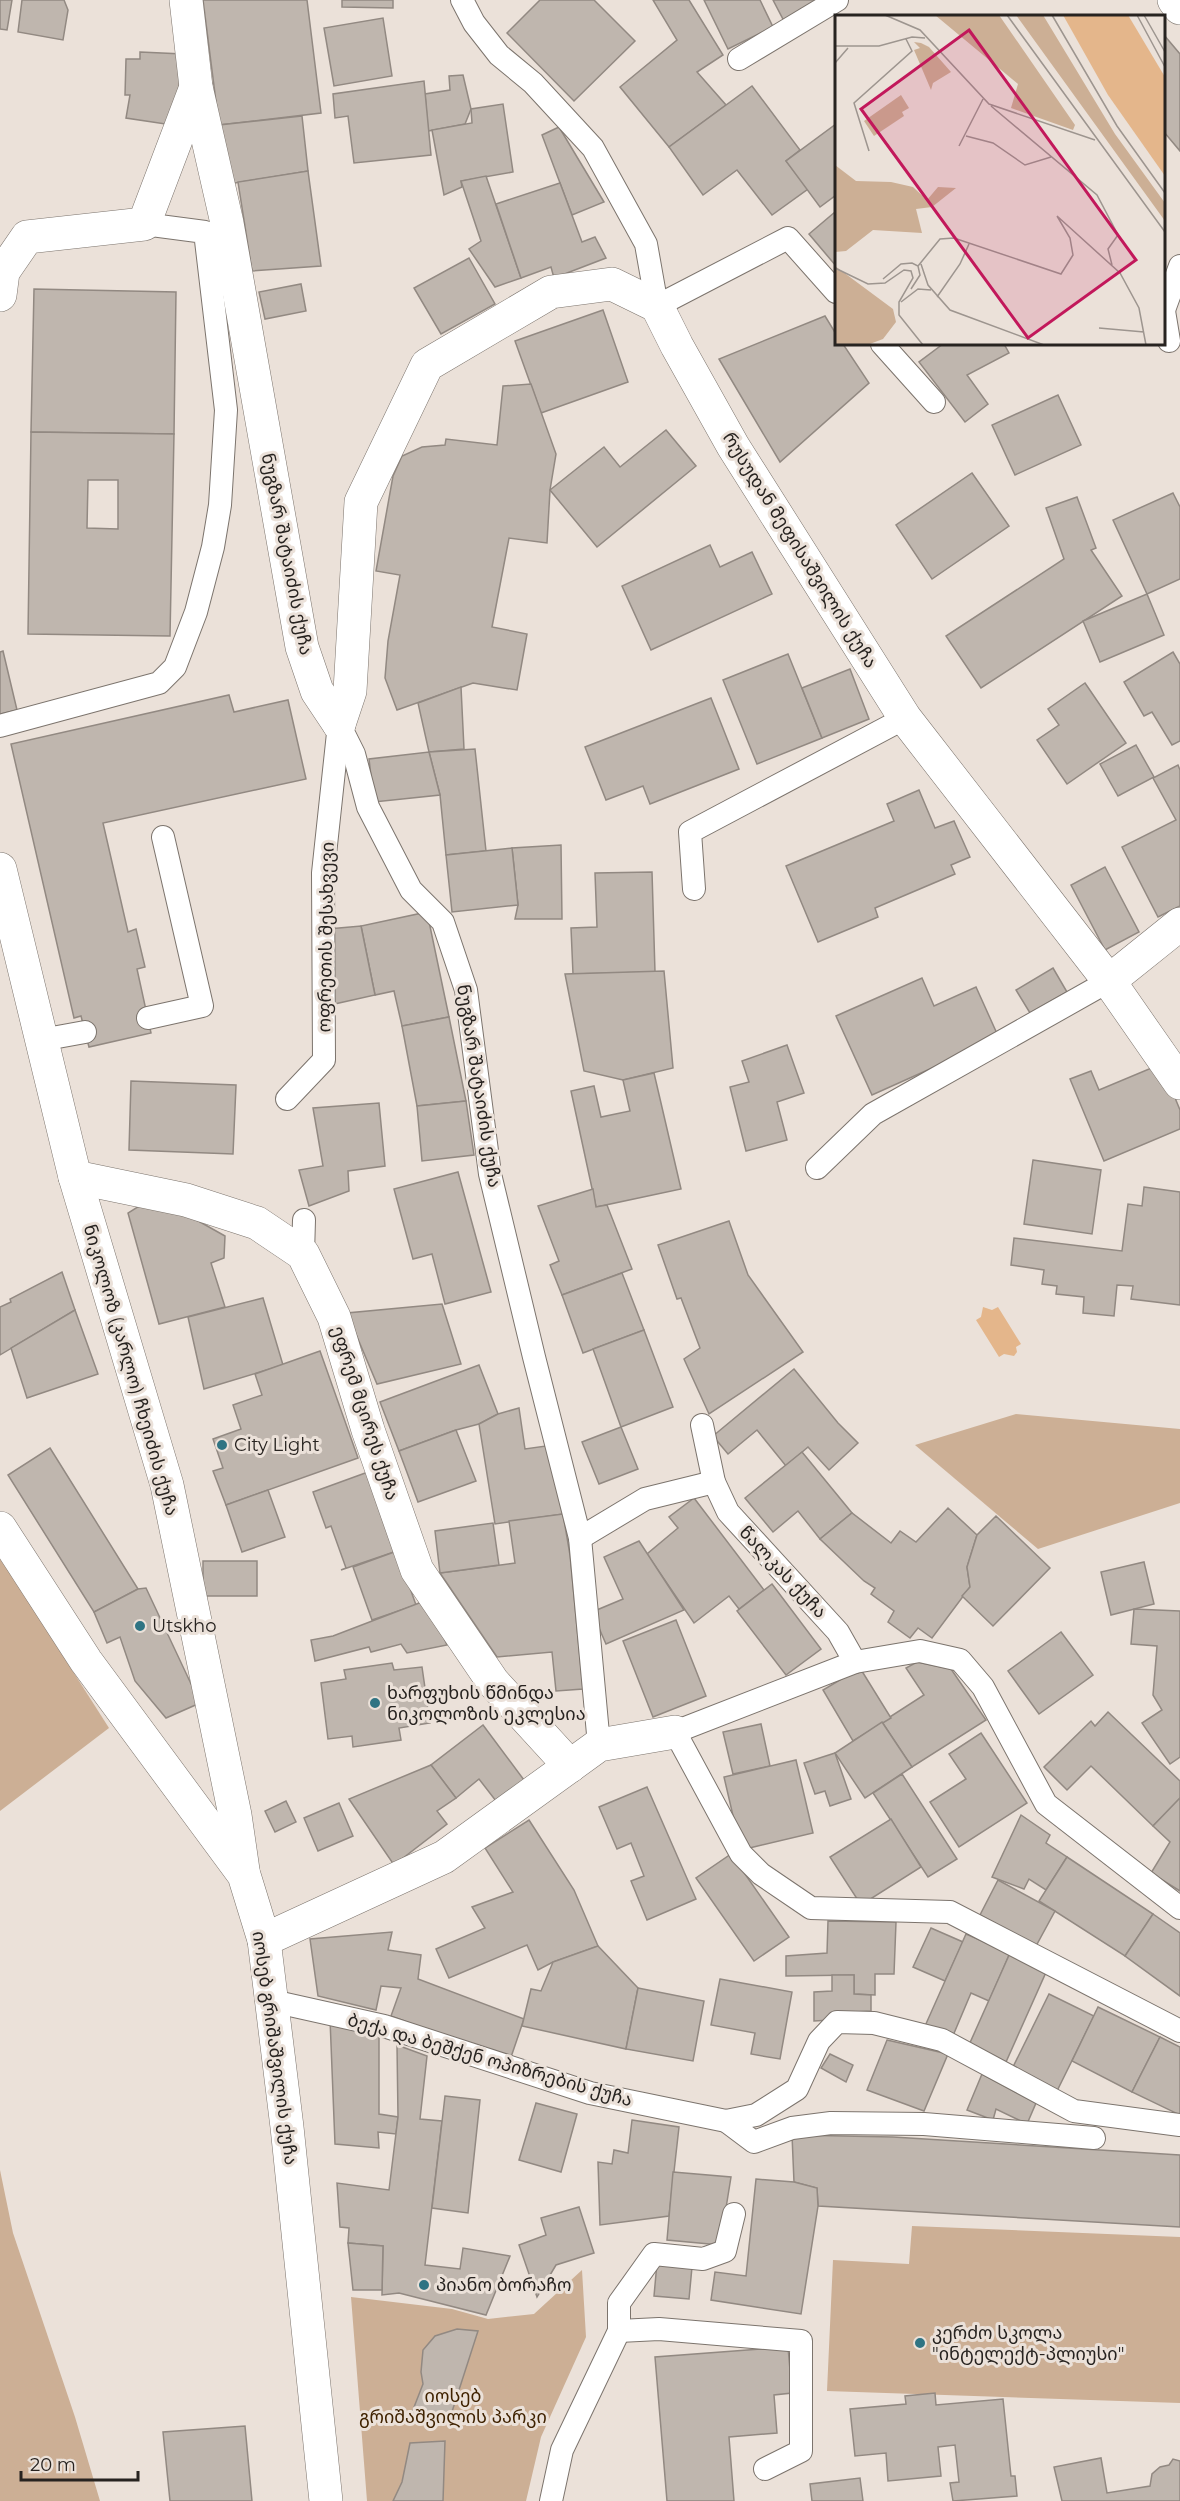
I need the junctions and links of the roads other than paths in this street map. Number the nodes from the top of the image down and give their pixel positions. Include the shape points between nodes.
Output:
1 (186, 0) edge
2 (462, 0) edge
3 (837, 0) edge
4 (1174, 0) edge
5 (1180, 8) edge
6 (739, 59) dead end
7 (196, 87) junction
8 (144, 224) junction
9 (1180, 267) edge
10 (835, 290) edge
11 (0, 295) edge
12 (657, 306) junction
13 (1165, 308) edge
14 (1165, 317) edge
15 (1169, 341) dead end
16 (883, 345) edge
17 (934, 402) dead end
18 (905, 718) junction
19 (339, 724) junction
20 (0, 726) edge
21 (163, 837) dead end
22 (0, 869) edge
23 (694, 889) dead end
24 (1180, 924) edge
25 (1109, 981) junction
26 (148, 1018) dead end
27 (85, 1032) dead end
28 (42, 1040) junction
29 (1180, 1083) edge
30 (287, 1099) dead end
31 (817, 1168) dead end
32 (75, 1178) junction
33 (304, 1220) dead end
34 (303, 1254) junction
35 (702, 1425) dead end
36 (714, 1482) junction
37 (0, 1528) edge
38 (580, 1538) junction
39 (855, 1662) junction
40 (675, 1731) junction
41 (599, 1745) junction
42 (570, 1766) junction
43 (244, 1875) junction
44 (1180, 1908) edge
45 (264, 1940) junction
46 (272, 2001) junction
47 (1180, 2031) edge
48 (726, 2121) junction
49 (1180, 2125) edge
50 (1094, 2138) dead end
51 (734, 2214) dead end
52 (619, 2331) junction
53 (765, 2469) dead end
54 (326, 2501) edge
55 (551, 2501) edge

1 - 7 street, ნუგზარ შატაიძის ქუჩა
2 - 12 lane, რუსუდან მეფისაშვილის ქუჩა via 499,55 534,83 593,148 646,244
3 - 6 lane
4 - 5 street
7 - 8 street
7 - 19 street, ნუგზარ შატაიძის ქუჩა via 227,223 302,647 317,691
8 - 11 street via 27,237 3,272
8 - 20 lane via 205,232 226,410 220,505 196,612 176,667 159,683
9 - 13 lane
10 - 12 lane via 788,237
12 - 18 street, რუსუდან მეფისაშვილის ქუჩა via 733,446
12 - 19 street via 612,284 551,292 427,365 361,502 350,690
14 - 15 lane
16 - 17 lane
18 - 23 lane via 690,832
18 - 25 street, რუსუდან მეფისაშვილის ქუჩა
19 - 30 lane, ოფრეთის შესახვევი via 323,873 324,1060
19 - 38 lane, ნუგზარ შატაიძის ქუჩა via 354,754 368,807 411,890 443,922 466,990 490,1174
21 - 26 lane via 202,1006
22 - 28 street, ნიკოლოზ (კარლო) ჩხეიძის ქუჩა
24 - 25 street
25 - 29 street, რუსუდან მეფისაშვილის ქუჩა
25 - 31 lane via 873,1114
27 - 28 lane
28 - 32 street, ნიკოლოზ (კარლო) ჩხეიძის ქუჩა
32 - 34 street via 186,1200 257,1224
32 - 43 street, ნიკოლოზ (კარლო) ჩხეიძის ქუჩა via 167,1485
33 - 34 lane
34 - 42 street, ეფრემ მცირეს ქუჩა via 334,1317 417,1570 493,1682
35 - 36 lane, წალკას ქუჩა
36 - 38 lane via 645,1499
36 - 39 lane, წალკას ქუჩა via 728,1512 838,1632
37 - 43 street, იოსებ გრიშაშვილის ქუჩა via 86,1660
38 - 41 lane, ნუგზარ შატაიძის ქუჩა
39 - 40 lane
39 - 44 lane via 920,1651 960,1660 983,1687 1046,1804
40 - 41 street
40 - 47 lane via 741,1854 761,1874 811,1908 950,1912
41 - 42 street
42 - 45 street via 444,1857
43 - 45 street, იოსებ გრიშაშვილის ქუჩა
45 - 46 street, იოსებ გრიშაშვილის ქუჩა
46 - 48 lane, ბექა და ბეშქენ ოპიზრების ქუჩა via 384,2026 590,2093
46 - 54 street, იოსებ გრიშაშვილის ქუჩა
48 - 49 lane, ბექა და ბეშქენ ოპიზრების ქუჩა via 756,2115 797,2089 819,2041 837,2022 874,2023 942,2040 1074,2111
48 - 50 lane via 754,2142 792,2128 831,2123 924,2124
51 - 52 lane via 725,2251 703,2259 654,2254 619,2303
52 - 53 lane via 659,2329 801,2341 801,2451
52 - 55 lane via 561,2450

